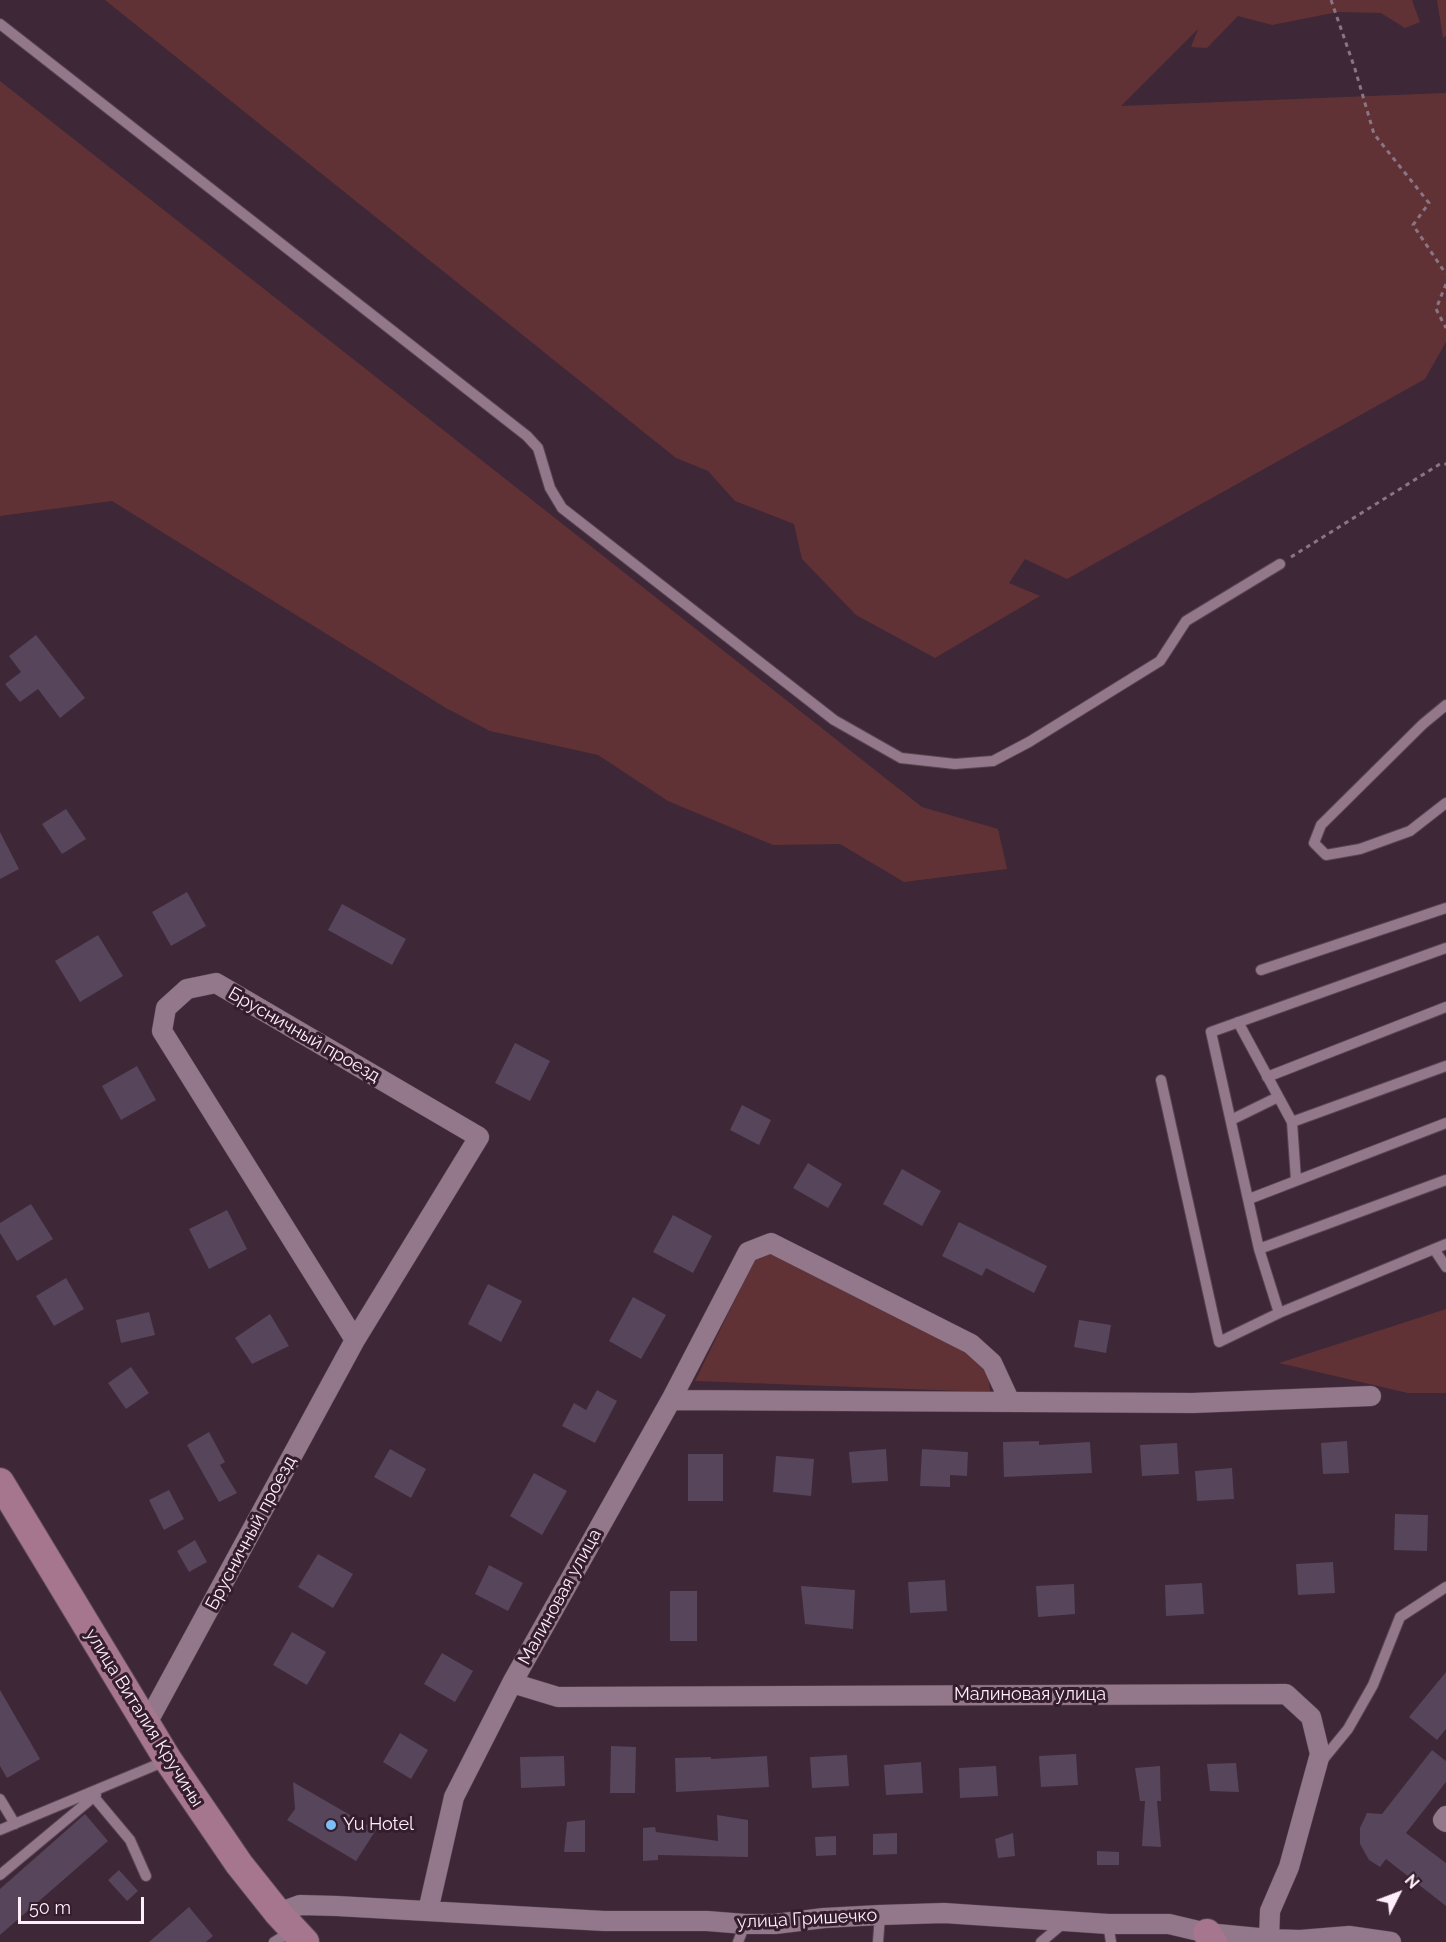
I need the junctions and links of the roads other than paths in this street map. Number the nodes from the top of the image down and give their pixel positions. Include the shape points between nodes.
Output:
1 (0, 24) edge
2 (1280, 564) road end
3 (1446, 705) edge
4 (1446, 803) edge
5 (1446, 908) edge
6 (1446, 948) edge
7 (1261, 970) dead end
8 (1446, 1007) edge
9 (1238, 1022) junction
10 (1446, 1066) edge
11 (1267, 1077) junction
12 (1161, 1080) dead end
13 (1278, 1097) junction
14 (1231, 1120) junction
15 (1292, 1122) junction
16 (1446, 1123) edge
17 (1296, 1180) junction
18 (1446, 1180) edge
19 (1249, 1198) junction
20 (1446, 1244) edge
21 (1259, 1249) junction
22 (1434, 1249) junction
23 (1446, 1267) edge
24 (1279, 1313) junction
25 (355, 1340) junction
26 (1371, 1396) dead end
27 (671, 1400) junction
28 (1010, 1402) junction
29 (0, 1482) edge
30 (1446, 1587) edge
31 (512, 1683) junction
32 (146, 1725) junction
33 (168, 1760) junction
34 (1317, 1767) junction
35 (105, 1787) junction
36 (94, 1797) junction
37 (0, 1799) edge
38 (1446, 1815) edge
39 (1446, 1822) edge
40 (15, 1824) junction
41 (0, 1830) edge
42 (0, 1875) edge
43 (146, 1876) dead end
44 (428, 1911) junction
45 (880, 1915) junction
46 (1065, 1922) junction
47 (288, 1932) edge
48 (741, 1933) edge
49 (1110, 1933) edge
50 (1208, 1939) edge
51 (1269, 1939) junction
52 (1297, 1941) edge
53 (878, 1942) edge
54 (1041, 1942) edge
55 (1390, 1942) edge

1 - 2 lane via 527,435 538,448 550,488 562,508 834,720 901,758 954,764 993,761 1160,661 1186,621
3 - 4 lane via 1321,825 1314,843 1326,855 1360,849 1410,831
5 - 7 lane
6 - 9 lane
8 - 11 lane
9 - 11 lane
9 - 14 lane via 1211,1032
10 - 15 lane
11 - 13 lane
12 - 24 lane via 1219,1342
13 - 14 lane
13 - 15 lane
14 - 19 lane
15 - 17 lane
16 - 17 lane
17 - 19 lane
18 - 21 lane
19 - 21 lane
20 - 22 lane
21 - 24 lane
22 - 23 lane
22 - 24 lane
25 - 25 street, Брусничный проезд via 479,1137 216,983 188,989 166,1008 162,1031
25 - 32 street, Брусничный проезд
26 - 28 street via 1193,1403
27 - 28 street
27 - 28 street, Малиновая улица via 748,1252 771,1243 971,1344 993,1363
27 - 31 street, Малиновая улица
29 - 32 street, улица Виталия Кручины
30 - 34 lane via 1400,1617 1373,1685 1348,1729
31 - 34 street, Малиновая улица via 558,1697 1286,1694 1311,1717 1320,1754
31 - 44 street, Малиновая улица via 454,1797
32 - 33 street, улица Виталия Кручины
33 - 35 lane
33 - 47 street, улица Виталия Кручины
34 - 51 street, Малиновая улица via 1288,1867 1270,1911
35 - 36 lane
35 - 40 lane
36 - 42 lane
36 - 43 lane via 130,1840
37 - 40 lane
38 - 39 street
40 - 41 lane
44 - 47 street, улица Гришечко via 300,1905
44 - 48 street, улица Гришечко via 604,1921 707,1921
45 - 46 street, улица Гришечко via 944,1913
45 - 48 street, улица Гришечко via 775,1924
45 - 53 lane
46 - 49 street, улица Гришечко
46 - 54 lane
49 - 50 street, улица Гришечко via 1169,1924
50 - 51 street, улица Гришечко
51 - 52 street, улица Гришечко
52 - 55 street, улица Гришечко via 1350,1936

